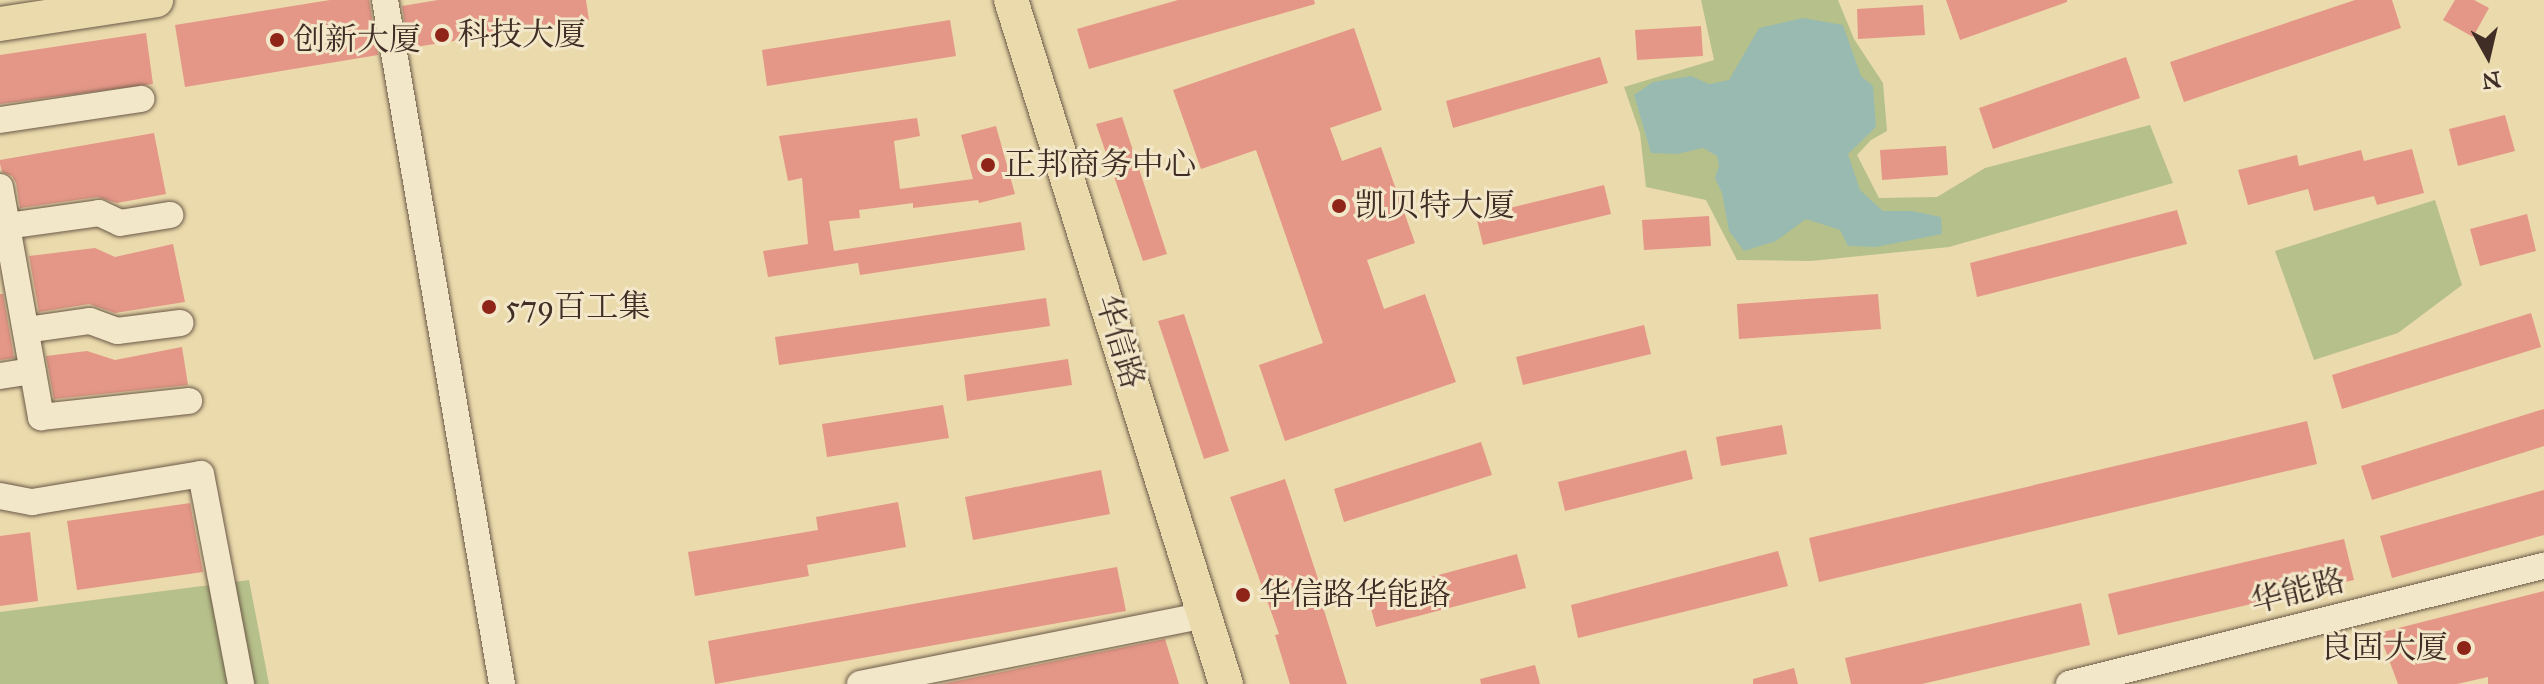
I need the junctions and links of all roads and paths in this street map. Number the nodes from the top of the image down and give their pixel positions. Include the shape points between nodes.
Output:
1 (156, 0) edge
2 (385, 0) edge
3 (1011, 0) edge
4 (0, 24) edge
5 (141, 99) dead end
6 (0, 120) edge
7 (1, 195) edge
8 (170, 215) dead end
9 (7, 226) junction
10 (9, 292) edge
11 (180, 323) dead end
12 (26, 330) junction
13 (33, 371) junction
14 (0, 376) edge
15 (189, 401) dead end
16 (0, 496) edge
17 (2544, 566) edge
18 (1205, 615) junction
19 (241, 684) edge
20 (502, 684) edge
21 (860, 684) edge
22 (1226, 684) edge
23 (2069, 684) edge

1 - 4 main road
2 - 20 street
3 - 18 main road, 华信路
5 - 6 street
7 - 9 street
8 - 9 street via 120,223 99,213
9 - 10 street
10 - 12 street
11 - 12 street via 117,331 90,321
12 - 13 street
13 - 14 street
13 - 15 street via 41,417
16 - 19 street via 32,502 201,474
17 - 23 street, 华能路
18 - 21 street
18 - 22 main road, 华信路

